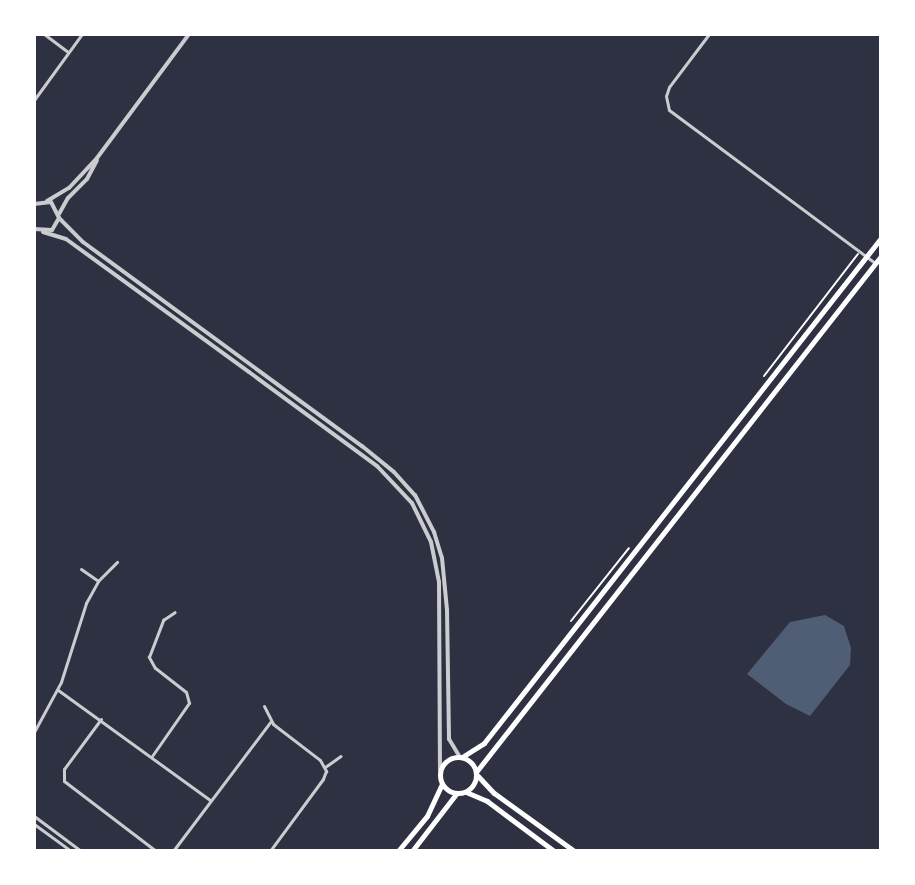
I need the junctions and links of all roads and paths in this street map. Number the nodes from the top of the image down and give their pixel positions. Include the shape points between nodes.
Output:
1 (44, 34) edge
2 (82, 34) edge
3 (709, 34) edge
4 (189, 35) edge
5 (68, 52) junction
6 (34, 100) edge
7 (97, 158) junction
8 (34, 201) edge
9 (44, 201) junction
10 (59, 216) junction
11 (34, 229) edge
12 (43, 232) junction
13 (881, 238) edge
14 (868, 256) junction
15 (881, 256) edge
16 (875, 263) junction
17 (351, 438) junction
18 (346, 444) junction
19 (117, 562) dead end
20 (81, 569) dead end
21 (98, 581) junction
22 (175, 612) dead end
23 (58, 690) junction
24 (264, 706) dead end
25 (101, 719) junction
26 (271, 721) junction
27 (34, 732) edge
28 (152, 756) junction
29 (341, 756) dead end
30 (461, 757) junction
31 (325, 767) junction
32 (440, 770) junction
33 (476, 773) junction
34 (442, 784) junction
35 (466, 792) junction
36 (456, 793) junction
37 (210, 800) junction
38 (34, 816) edge
39 (34, 824) edge
40 (71, 851) edge
41 (81, 851) edge
42 (156, 851) edge
43 (173, 851) edge
44 (270, 851) edge
45 (398, 851) edge
46 (412, 851) edge
47 (554, 851) edge
48 (574, 851) edge

1 - 5 street
2 - 5 street
3 - 14 street via 669,87 669,110
4 - 7 street
5 - 6 street
7 - 9 street via 69,188
7 - 10 street
8 - 9 street
9 - 10 street via 55,205
10 - 12 street via 55,226
10 - 17 street via 83,242
11 - 12 street
12 - 18 street via 59,235 110,270
13 - 14 main road
14 - 16 street
14 - 30 main road via 484,743
15 - 16 main road
16 - 33 main road
17 - 18 street
17 - 30 street via 415,495 439,545 446,588 449,739
18 - 32 street via 402,490 434,553 440,589
19 - 21 street
20 - 21 street
21 - 23 street
22 - 28 street via 155,634 150,661 186,692 189,703
23 - 25 street
23 - 27 street
24 - 26 street
25 - 28 street
25 - 42 street via 64,769 64,781
26 - 31 street
26 - 37 street
28 - 37 street
29 - 31 street
30 - 32 main road via 447,760
30 - 33 main road
31 - 44 street via 323,779
32 - 34 main road
33 - 35 main road
33 - 48 main road via 494,793
34 - 36 main road
34 - 45 main road via 427,816
35 - 36 main road
35 - 47 main road via 484,799
36 - 46 main road
37 - 43 street
38 - 41 street
39 - 40 street

